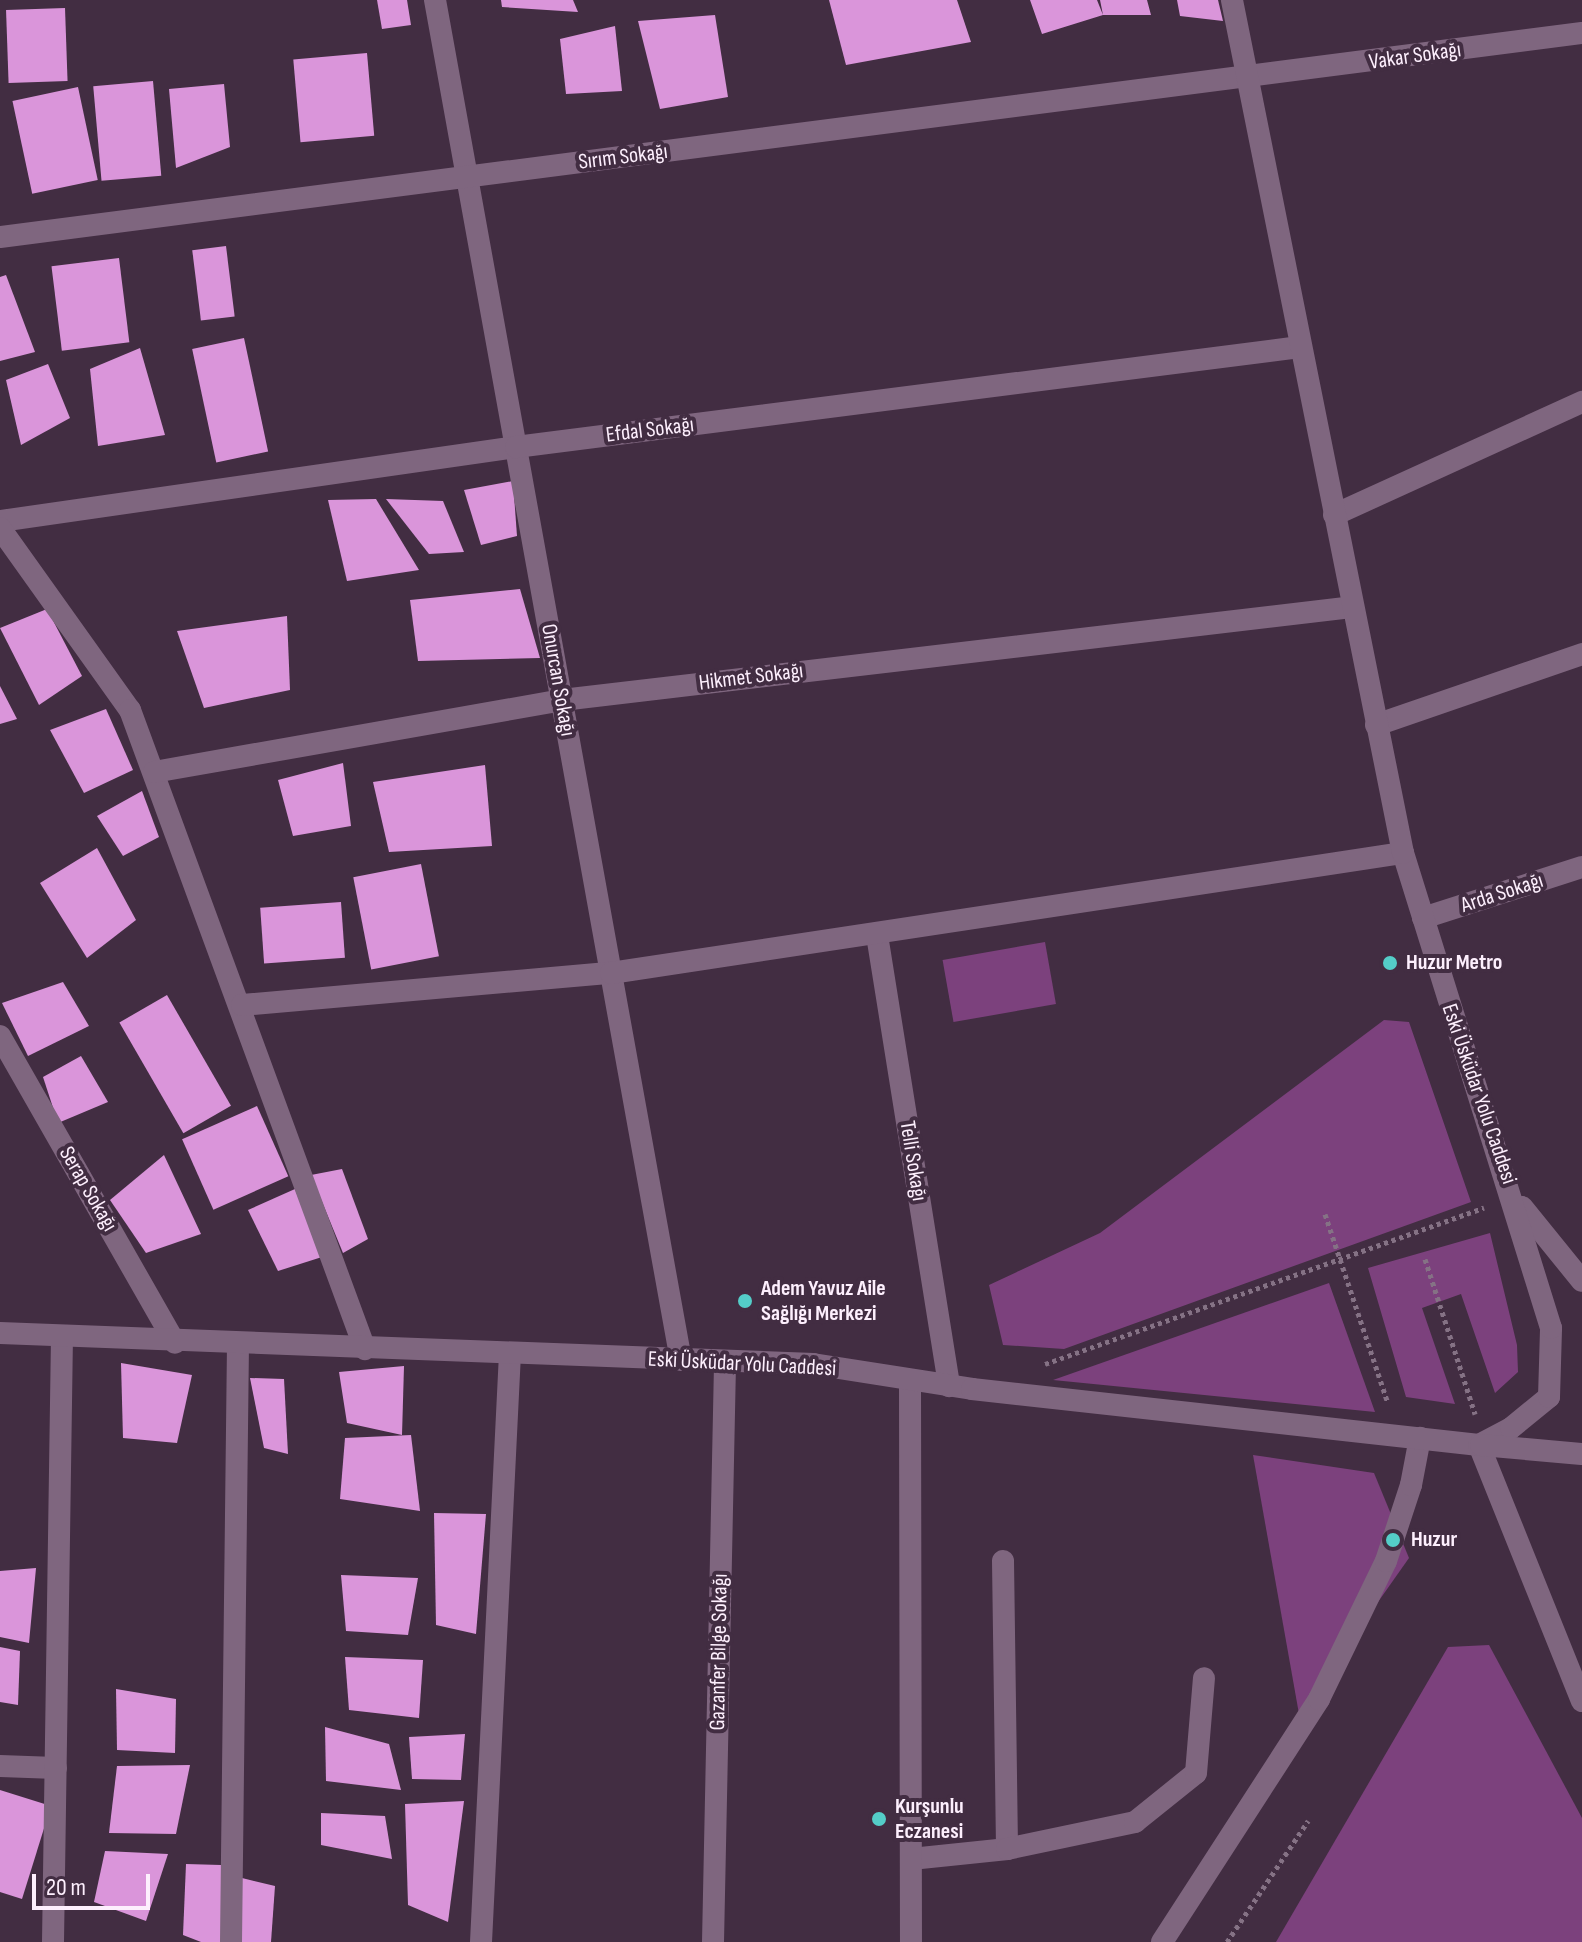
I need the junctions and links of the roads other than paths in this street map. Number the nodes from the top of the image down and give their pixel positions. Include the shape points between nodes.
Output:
1 (435, 0) edge
2 (1232, 0) edge
3 (1582, 33) edge
4 (1247, 79) junction
5 (467, 176) junction
6 (0, 237) edge
7 (1300, 347) junction
8 (1582, 402) edge
9 (516, 447) junction
10 (1334, 515) junction
11 (2, 535) edge
12 (1352, 607) junction
13 (1582, 654) edge
14 (562, 700) junction
15 (1376, 725) junction
16 (154, 772) junction
17 (1403, 853) junction
18 (1582, 867) edge
19 (1423, 918) junction
20 (877, 935) junction
21 (611, 973) junction
22 (242, 1005) junction
23 (0, 1036) edge
24 (1514, 1197) junction
25 (1582, 1281) edge
26 (0, 1333) edge
27 (62, 1338) junction
28 (175, 1343) junction
29 (238, 1345) junction
30 (365, 1349) junction
31 (510, 1354) junction
32 (681, 1360) junction
33 (725, 1362) junction
34 (910, 1380) junction
35 (949, 1386) junction
36 (1420, 1438) junction
37 (1479, 1445) junction
38 (1582, 1454) edge
39 (1003, 1561) dead end
40 (1204, 1678) dead end
41 (1582, 1701) edge
42 (0, 1766) edge
43 (56, 1768) junction
44 (1007, 1849) junction
45 (911, 1859) junction
46 (53, 1942) edge
47 (231, 1942) edge
48 (481, 1942) edge
49 (713, 1942) edge
50 (911, 1942) edge
51 (1162, 1942) edge

1 - 5 street, Onurcan Sokağı
2 - 4 street, Eski Üsküdar Yolu Caddesi
3 - 4 street, Vakar Sokağı
4 - 5 street, Sırım Sokağı
4 - 7 street, Eski Üsküdar Yolu Caddesi
5 - 6 street, Sırım Sokağı
5 - 9 street, Onurcan Sokağı
7 - 9 street, Efdal Sokağı
7 - 10 street, Eski Üsküdar Yolu Caddesi
8 - 10 street
9 - 11 street, Efdal Sokağı
9 - 14 street, Onurcan Sokağı
10 - 12 street, Eski Üsküdar Yolu Caddesi
11 - 16 street via 130,710
12 - 14 street, Hikmet Sokağı
12 - 15 street, Eski Üsküdar Yolu Caddesi
13 - 15 street
14 - 16 street, Hikmet Sokağı
14 - 21 street, Onurcan Sokağı
15 - 17 street, Eski Üsküdar Yolu Caddesi
16 - 22 street
17 - 19 street, Eski Üsküdar Yolu Caddesi
17 - 20 street
18 - 19 street, Arda Sokağı
19 - 24 street, Eski Üsküdar Yolu Caddesi via 1476,1095
20 - 21 street
20 - 35 street, Telli Sokağı
21 - 22 street
21 - 32 street, Onurcan Sokağı
22 - 30 street
23 - 28 street, Serap Sokağı
24 - 25 street, Eski Üsküdar Yolu Caddesi
24 - 37 street, Eski Üsküdar Yolu Caddesi via 1551,1328 1549,1397 1511,1428
26 - 27 street, Eski Üsküdar Yolu Caddesi
27 - 28 street, Eski Üsküdar Yolu Caddesi
27 - 43 street
28 - 29 street, Eski Üsküdar Yolu Caddesi
29 - 30 street, Eski Üsküdar Yolu Caddesi
29 - 47 street
30 - 31 street, Eski Üsküdar Yolu Caddesi
31 - 32 street, Eski Üsküdar Yolu Caddesi
31 - 48 street
32 - 33 street, Eski Üsküdar Yolu Caddesi
33 - 34 street, Eski Üsküdar Yolu Caddesi via 813,1364
33 - 49 street, Gazanfer Bilge Sokağı
34 - 35 street, Eski Üsküdar Yolu Caddesi
34 - 45 street
35 - 36 street, Eski Üsküdar Yolu Caddesi
36 - 37 street, Eski Üsküdar Yolu Caddesi
36 - 51 street via 1386,1561 1319,1699
37 - 38 street, Eski Üsküdar Yolu Caddesi
37 - 41 street
39 - 44 street
40 - 44 street via 1196,1773 1135,1822
42 - 43 street
43 - 46 street
44 - 45 street
45 - 50 street

